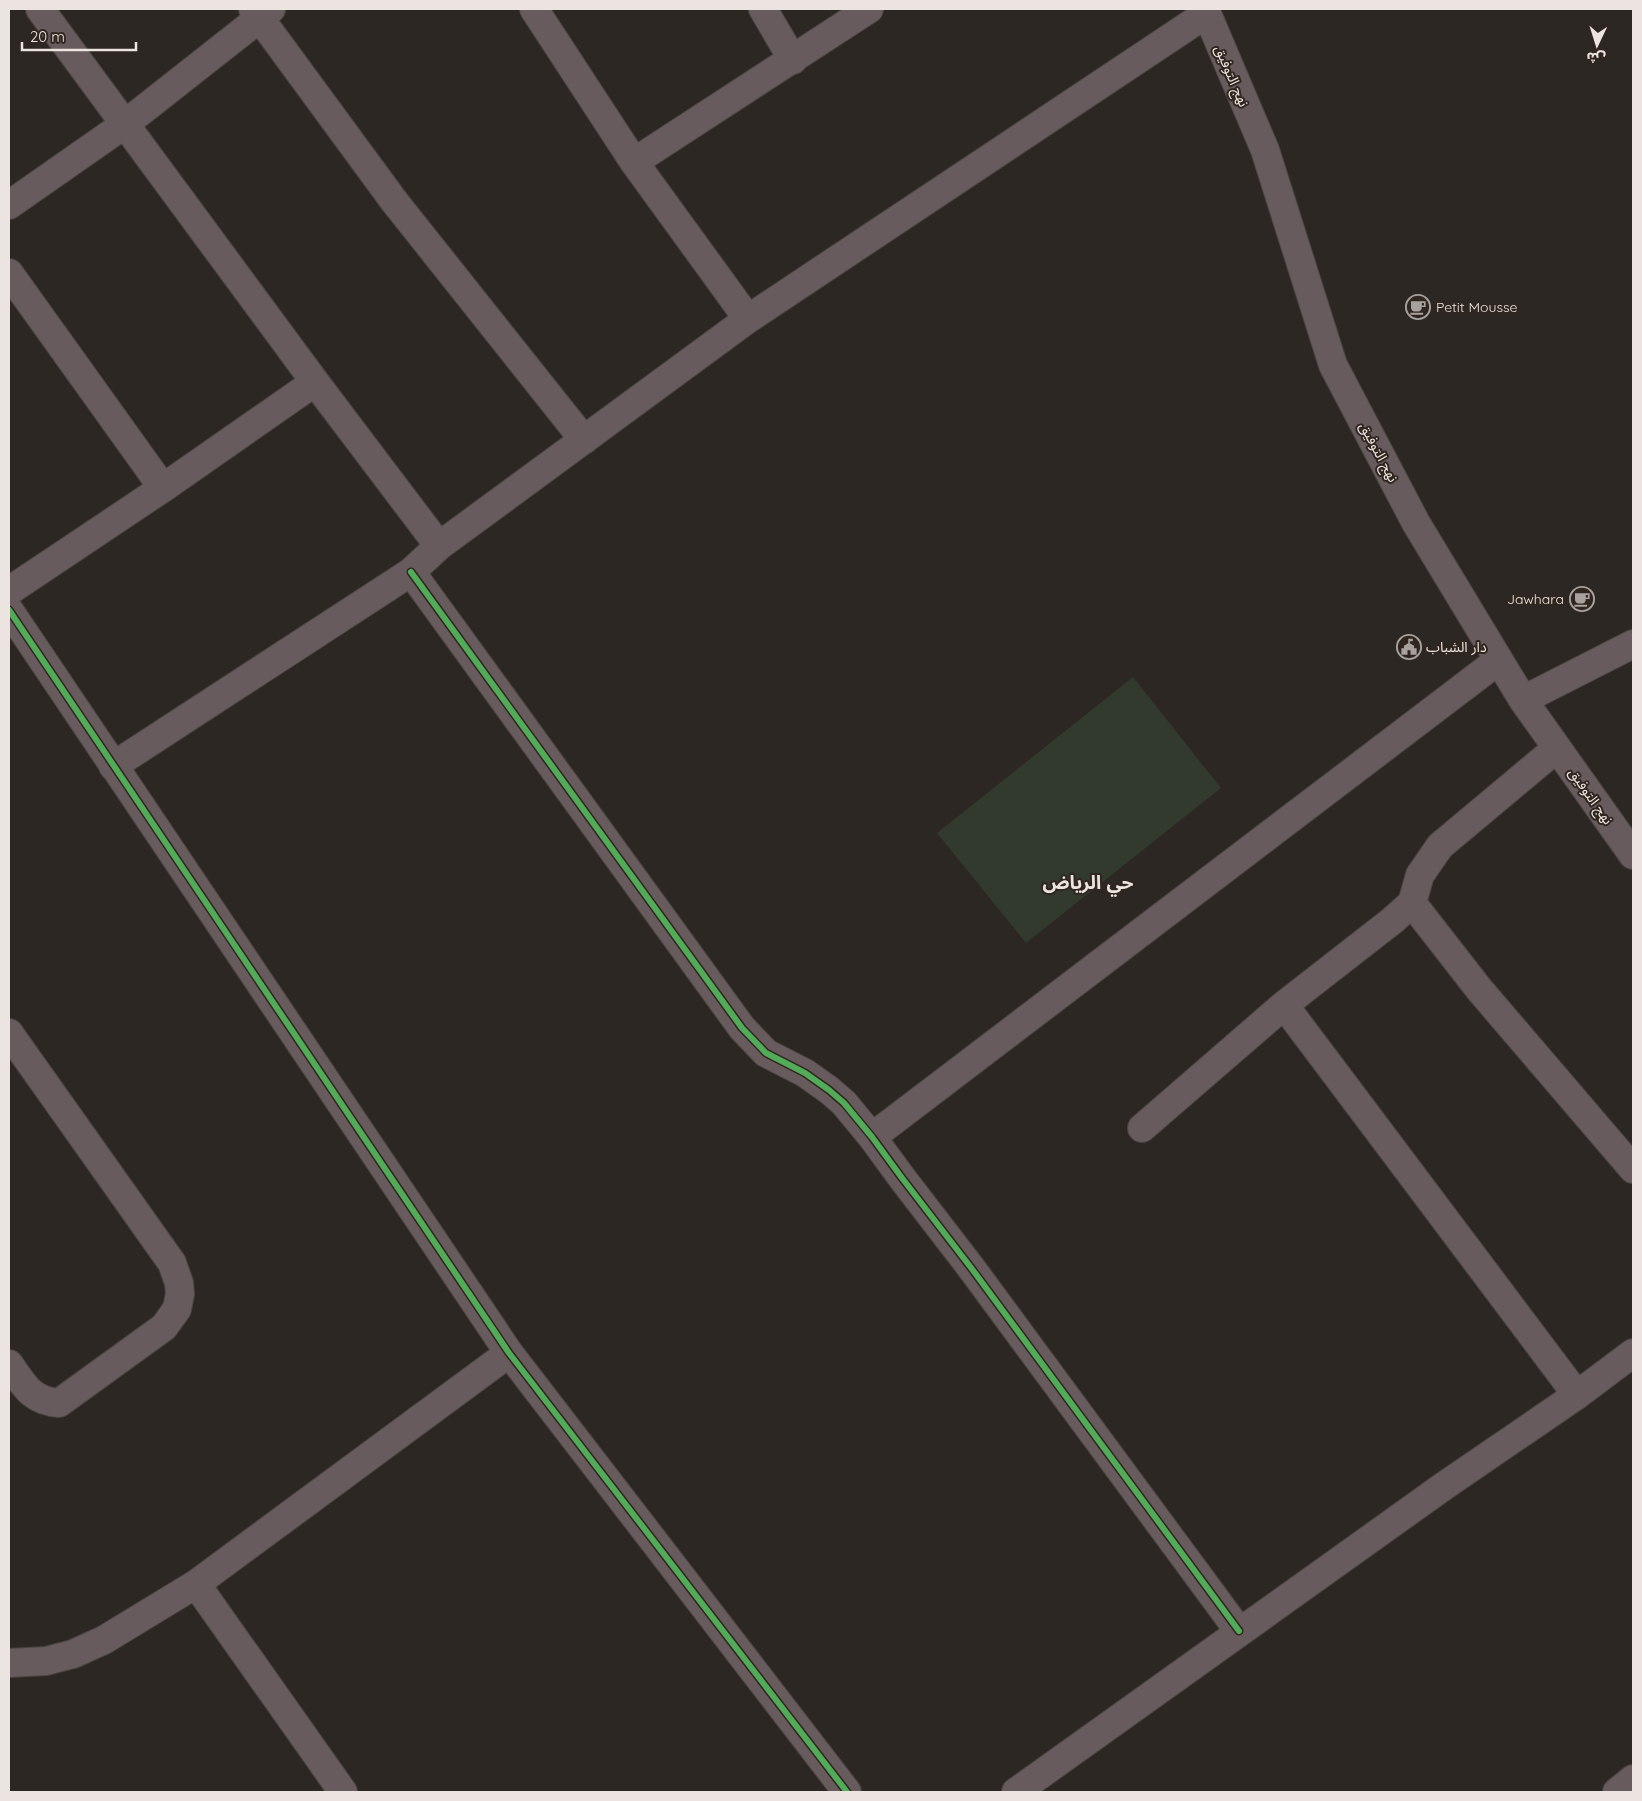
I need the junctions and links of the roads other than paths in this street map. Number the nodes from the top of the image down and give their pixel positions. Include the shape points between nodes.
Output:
1 (40, 9) edge
2 (534, 9) edge
3 (763, 9) edge
4 (869, 9) edge
5 (1205, 11) edge
6 (261, 12) edge
7 (793, 60) junction
8 (125, 124) junction
9 (634, 162) junction
10 (9, 205) edge
11 (9, 273) edge
12 (748, 319) junction
13 (315, 382) junction
14 (584, 440) junction
15 (163, 488) junction
16 (439, 546) junction
17 (410, 572) junction
18 (9, 591) edge
19 (9, 610) edge
20 (1633, 644) edge
21 (1499, 660) junction
22 (1523, 700) junction
23 (1558, 748) junction
24 (113, 766) junction
25 (1633, 856) edge
26 (1412, 903) junction
27 (1284, 1005) junction
28 (9, 1033) edge
29 (1142, 1128) dead end
30 (872, 1137) junction
31 (1633, 1169) edge
32 (509, 1353) junction
33 (1633, 1353) edge
34 (9, 1364) edge
35 (1578, 1395) junction
36 (196, 1584) junction
37 (1239, 1632) junction
38 (9, 1663) edge
39 (1633, 1779) edge
40 (343, 1792) edge
41 (847, 1792) edge
42 (1016, 1792) edge
43 (1617, 1792) edge

1 - 8 street
2 - 9 street
3 - 7 street
4 - 7 street
5 - 12 street
5 - 21 street, نهج التوفيق via 1264,150 1333,365 1416,522
6 - 8 street
6 - 14 street via 394,201
7 - 9 street
8 - 10 street
8 - 13 street
9 - 12 street
11 - 15 street
12 - 14 street
13 - 15 street
13 - 16 street
14 - 16 street
15 - 18 street
16 - 17 street
17 - 24 street
17 - 30 street via 742,1028 766,1053 805,1072 829,1090
19 - 24 street
20 - 22 street
21 - 22 street, نهج التوفيق
21 - 30 street
22 - 23 street, نهج التوفيق
23 - 25 street, نهج التوفيق
23 - 26 street via 1440,846 1420,875
24 - 32 street
26 - 27 street
26 - 31 street via 1479,989
27 - 29 street
27 - 35 street
28 - 34 street via 172,1263 180,1294 177,1309 164,1327 59,1403 42,1400 30,1392
30 - 37 street
32 - 36 street
32 - 41 street
33 - 35 street
35 - 37 street
36 - 38 street via 104,1640 73,1654 46,1661
36 - 40 street
37 - 42 street
39 - 43 street

